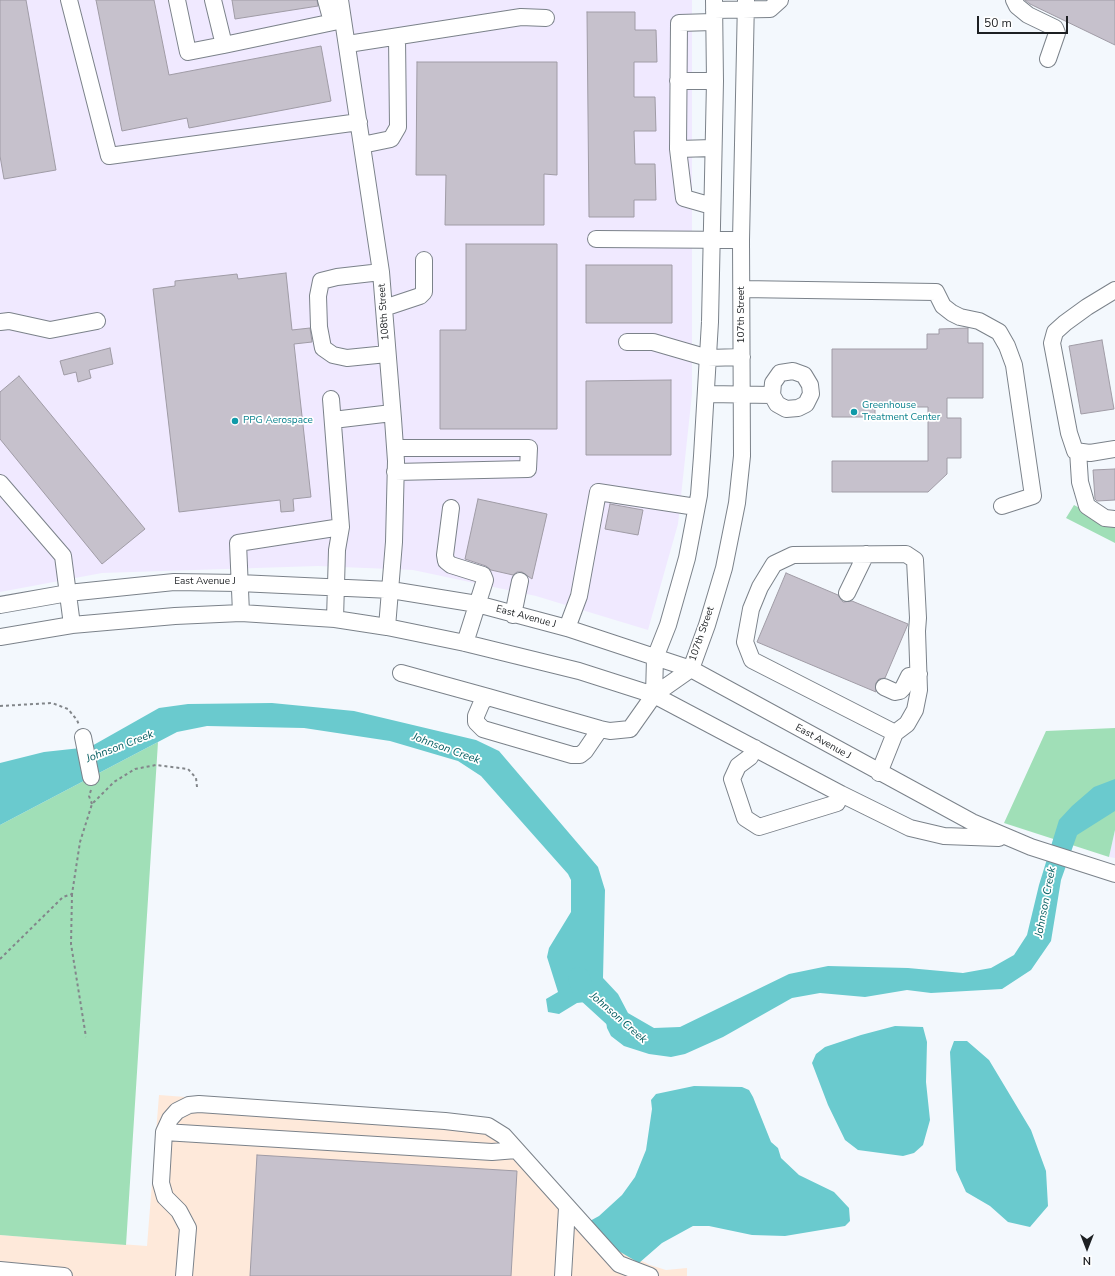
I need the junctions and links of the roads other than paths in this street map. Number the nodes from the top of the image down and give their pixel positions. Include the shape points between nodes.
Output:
1 (70, 0) edge
2 (177, 0) edge
3 (213, 0) edge
4 (326, 0) edge
5 (340, 0) edge
6 (780, 0) edge
7 (1014, 0) edge
8 (746, 5) edge
9 (714, 11) edge
10 (546, 18) dead end
11 (338, 21) junction
12 (397, 37) junction
13 (348, 44) junction
14 (224, 45) junction
15 (1048, 59) dead end
16 (678, 81) junction
17 (715, 81) junction
18 (359, 122) junction
19 (362, 145) junction
20 (713, 148) junction
21 (678, 149) junction
22 (712, 206) junction
23 (596, 239) dead end
24 (710, 240) junction
25 (741, 240) junction
26 (424, 260) dead end
27 (381, 272) junction
28 (742, 289) junction
29 (1115, 290) edge
30 (384, 308) junction
31 (97, 321) dead end
32 (0, 322) edge
33 (627, 342) dead end
34 (388, 354) junction
35 (742, 357) junction
36 (708, 358) junction
37 (707, 394) junction
38 (741, 395) junction
39 (772, 395) dead end
40 (331, 398) dead end
41 (392, 413) junction
42 (333, 420) junction
43 (395, 448) junction
44 (1115, 449) edge
45 (1078, 451) junction
46 (395, 472) junction
47 (0, 483) edge
48 (1002, 506) dead end
49 (696, 507) junction
50 (451, 508) dead end
51 (1115, 519) edge
52 (341, 527) junction
53 (866, 554) junction
54 (520, 581) dead end
55 (239, 583) junction
56 (336, 587) junction
57 (391, 590) junction
58 (68, 593) junction
59 (847, 593) dead end
60 (478, 604) junction
61 (0, 605) edge
62 (241, 613) junction
63 (513, 615) junction
64 (335, 619) junction
65 (72, 625) junction
66 (387, 627) junction
67 (567, 628) junction
68 (0, 637) edge
69 (466, 643) junction
70 (655, 658) junction
71 (691, 669) junction
72 (401, 673) dead end
73 (919, 674) junction
74 (884, 687) dead end
75 (654, 695) junction
76 (488, 697) junction
77 (600, 729) junction
78 (896, 734) junction
79 (83, 737) road end
80 (755, 748) junction
81 (879, 773) junction
82 (91, 777) dead end
83 (841, 794) junction
84 (1006, 838) junction
85 (1115, 874) edge
86 (164, 1132) junction
87 (516, 1150) junction
88 (568, 1208) junction
89 (0, 1270) edge
90 (64, 1276) edge
91 (184, 1276) edge
92 (563, 1276) edge
93 (650, 1276) edge

1 - 18 street via 109,156
2 - 14 street via 188,52
3 - 14 street
4 - 11 street
5 - 11 street, 108th Street
6 - 8 street via 770,10
7 - 15 street via 1028,15 1055,28 1057,33
8 - 9 street
8 - 25 street, 107th Street
9 - 16 street via 679,23
9 - 17 street
10 - 12 street via 521,17
11 - 13 street, 108th Street
11 - 14 street
12 - 13 street
12 - 19 street via 398,126 391,140
13 - 18 street, 108th Street
16 - 17 street
16 - 21 street
17 - 20 street
18 - 19 street, 108th Street
19 - 27 street, 108th Street
20 - 21 street
20 - 22 street
21 - 22 street via 684,198
22 - 24 street
23 - 24 street
24 - 25 street
24 - 36 street
25 - 28 street, 107th Street
26 - 30 street via 424,292
27 - 30 street, 108th Street
27 - 34 street via 321,281 318,296 319,327 323,348 333,355 347,358
28 - 35 street, 107th Street
28 - 48 street via 936,292 943,306 952,313 979,321 999,332 1014,366 1033,496
29 - 45 street via 1065,323 1055,332 1052,343 1069,433
30 - 34 street, 108th Street
31 - 32 street via 50,330 9,321
33 - 36 street via 653,342
34 - 41 street, 108th Street
35 - 36 street
35 - 38 street, 107th Street
36 - 37 street
37 - 38 street
37 - 49 street
38 - 39 street
38 - 71 street, 107th Street via 742,456 737,503 724,568
40 - 42 street
41 - 42 street
41 - 43 street, 108th Street
42 - 52 street
43 - 46 street, 108th Street
43 - 46 street via 529,448 528,469
44 - 45 street via 1090,453
45 - 51 street via 1080,482 1087,506 1105,518
46 - 57 street, 108th Street
47 - 58 street via 63,556
49 - 67 street via 598,492 579,596
49 - 70 street via 687,558 668,624
50 - 60 street via 446,561 483,575 485,580
52 - 55 street via 238,543
52 - 56 street via 337,550
53 - 59 street
53 - 73 street via 906,554 915,560
53 - 78 street via 793,555 774,564 751,609 745,642 752,660
54 - 63 street
55 - 56 street, East Avenue J
55 - 58 street, East Avenue J via 174,582
55 - 62 street
56 - 57 street, East Avenue J
56 - 64 street
57 - 60 street, East Avenue J
57 - 66 street, 108th Street
58 - 61 street, East Avenue J
58 - 65 street
60 - 63 street, East Avenue J
60 - 69 street
62 - 64 street, East Avenue J
62 - 65 street, East Avenue J
63 - 67 street, East Avenue J
64 - 66 street, East Avenue J
65 - 68 street, East Avenue J
66 - 69 street, East Avenue J
67 - 70 street, East Avenue J
69 - 75 street, East Avenue J via 579,672
70 - 71 street, East Avenue J
70 - 75 street
71 - 75 street, 107th Street
71 - 81 street, East Avenue J
72 - 76 street
73 - 74 street via 910,676 900,691 895,692
73 - 78 street via 915,710 907,724
75 - 77 street via 630,729
75 - 80 street, East Avenue J
76 - 77 street
76 - 77 street via 482,702 476,716 476,722 483,729 572,755 585,752
78 - 81 street
79 - 82 street
80 - 83 street, East Avenue J
80 - 83 street via 750,757 738,766 732,779 745,818 759,827 837,802
81 - 84 street, East Avenue J
83 - 84 street, East Avenue J via 910,828 944,836
84 - 85 street, East Avenue J
86 - 87 street via 484,1152
86 - 87 street via 176,1111 199,1104 478,1123 504,1136
86 - 91 street via 161,1183 165,1197 179,1211 188,1228
87 - 88 street
88 - 92 street
88 - 93 street via 619,1264
89 - 90 street

